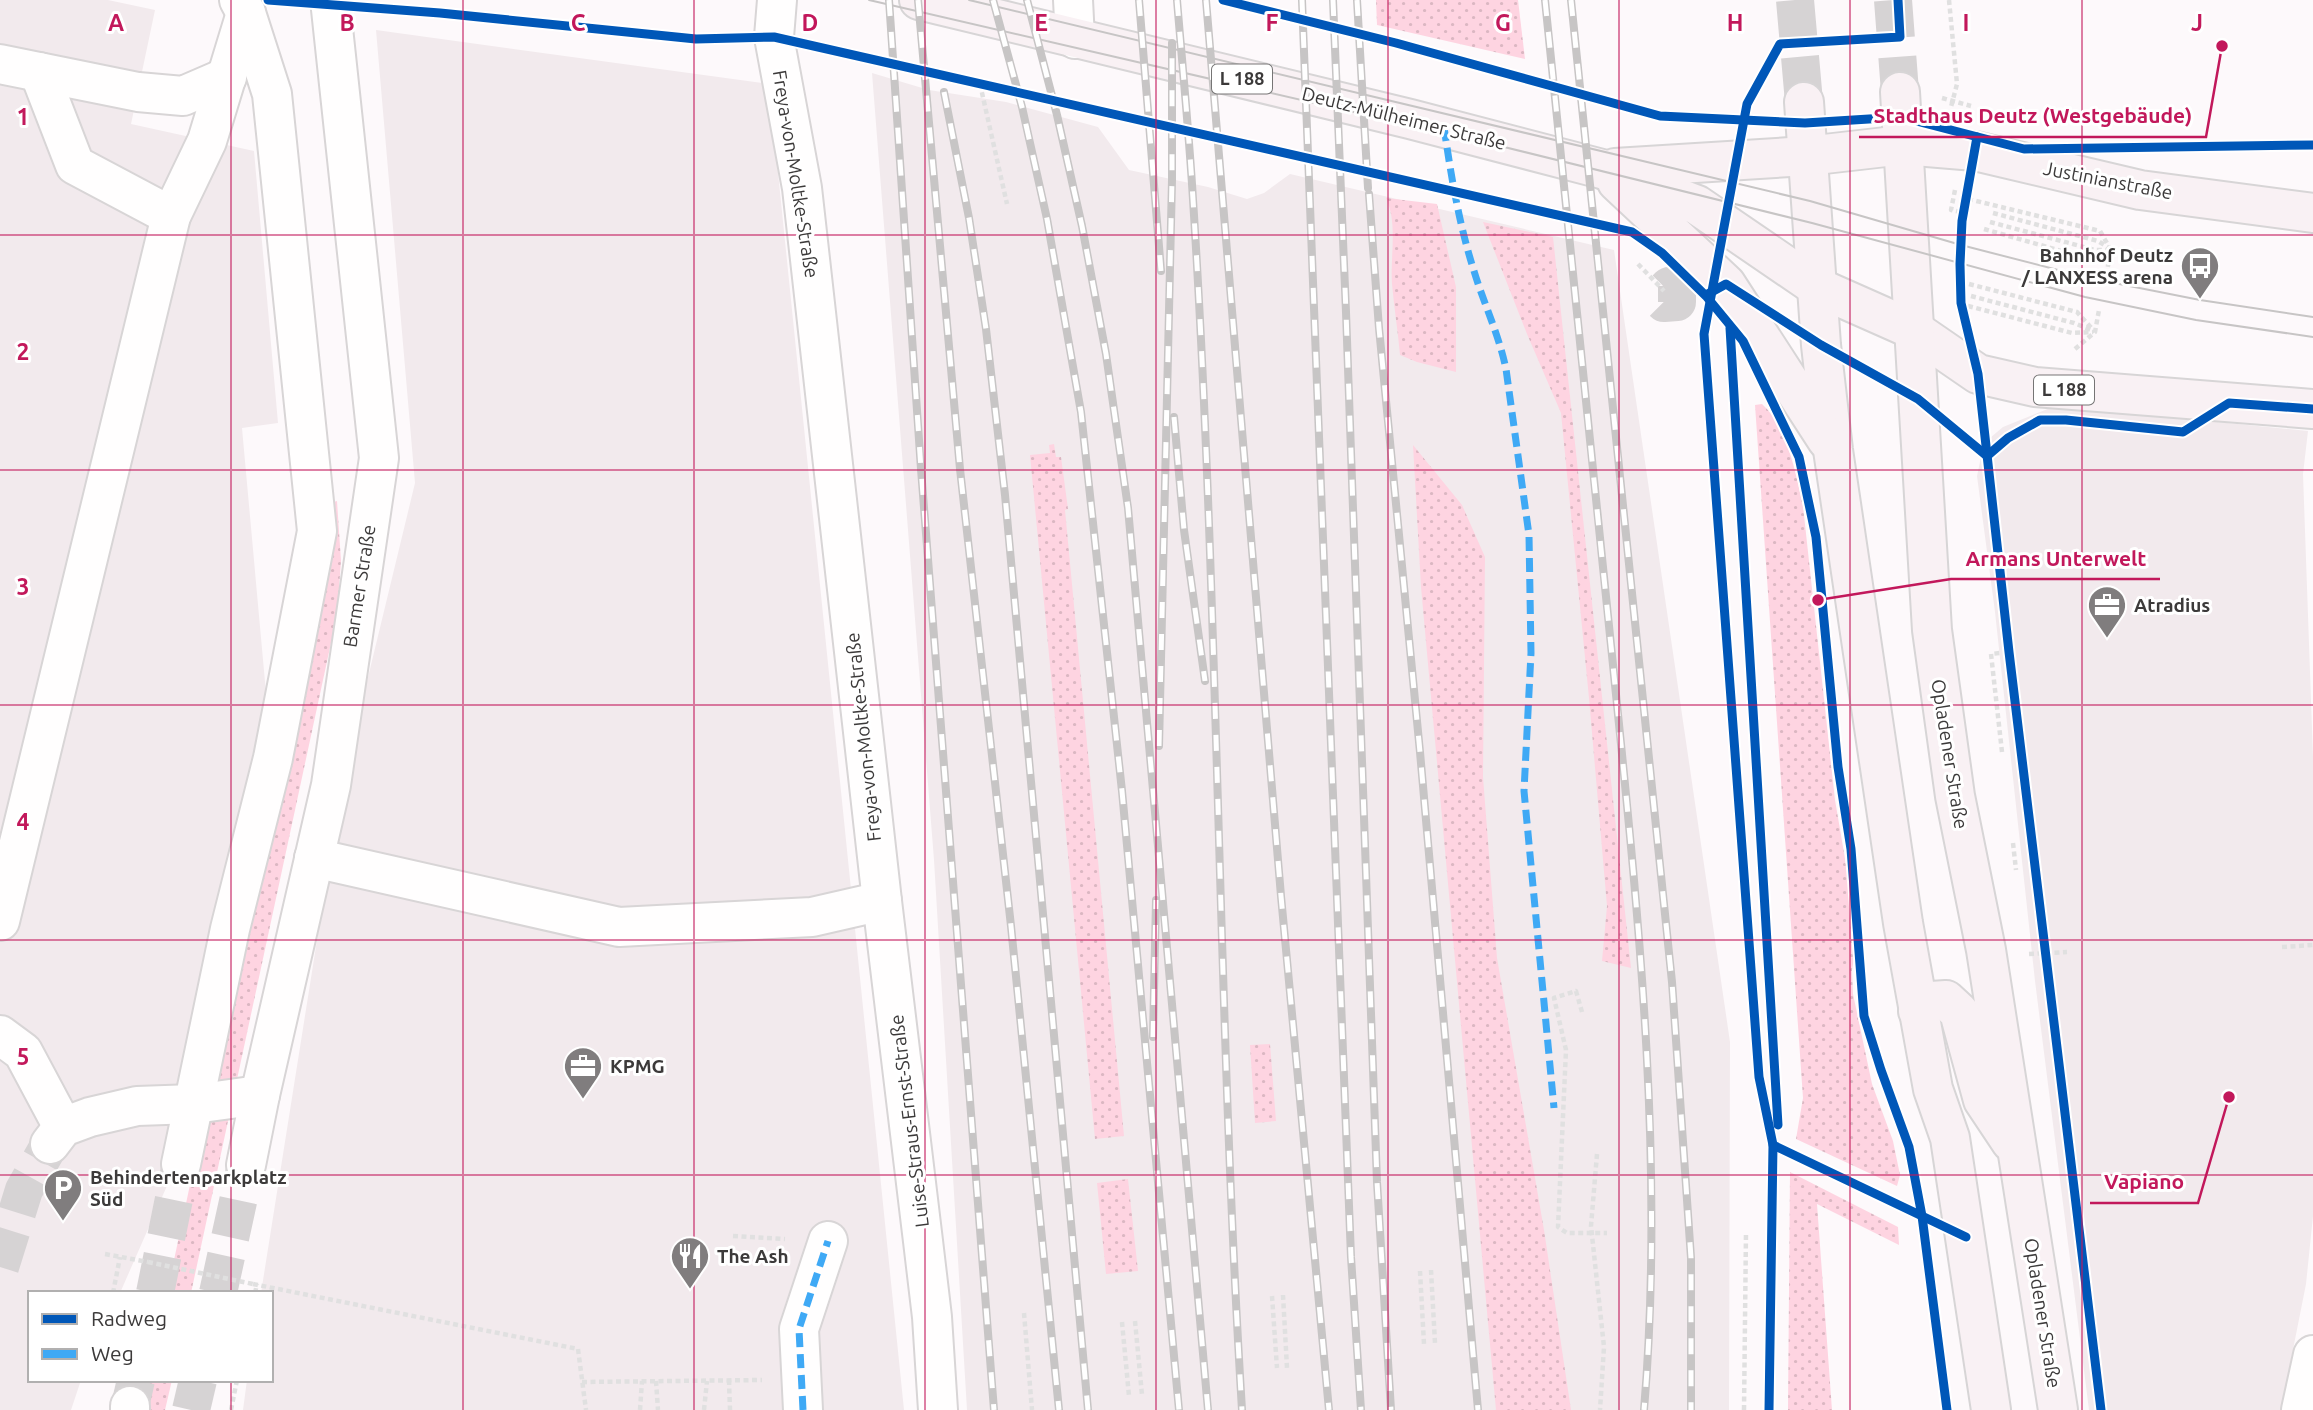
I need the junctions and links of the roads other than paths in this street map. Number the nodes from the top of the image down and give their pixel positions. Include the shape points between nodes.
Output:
1 (330, 0) edge
2 (777, 0) edge
3 (919, 0) edge
4 (1073, 0) edge
5 (243, 7) edge
6 (1075, 39) junction
7 (0, 64) edge
8 (39, 72) junction
9 (227, 77) junction
10 (1918, 94) tunnel mouth
11 (1804, 102) tunnel mouth
12 (1903, 145) junction
13 (1807, 156) junction
14 (1602, 169) junction
15 (2313, 213) edge
16 (171, 216) junction
17 (1817, 287) junction
18 (1914, 330) junction
19 (2313, 409) edge
20 (1833, 450) junction
21 (314, 858) junction
22 (882, 901) junction
23 (0, 921) edge
24 (1918, 1011) junction
25 (0, 1035) edge
26 (260, 1095) junction
27 (194, 1104) junction
28 (2019, 1153) junction
29 (181, 1164) tunnel mouth
30 (246, 1165) tunnel mouth
31 (828, 1241) road end
32 (2313, 1355) edge
33 (802, 1394) edge
34 (938, 1410) edge
35 (1990, 1410) edge
36 (2058, 1410) edge
37 (2301, 1410) edge

1 - 21 street, Barmer Straße via 379,458 331,785
2 - 22 street, Freya-von-Moltke-Straße via 774,37 802,188
3 - 6 main road, Deutz-Mülheimer Straße / L 188
4 - 6 street
5 - 9 street
5 - 27 street via 272,94 317,531 273,758 230,929
6 - 14 main road, Deutz-Mülheimer Straße / L 188 via 1410,118
7 - 8 street
8 - 9 street via 183,96
8 - 16 street via 75,165
9 - 16 street via 207,141
10 - 12 main road, Opladener Straße
11 - 13 main road
12 - 13 main road, Deutz-Mülheimer Straße / L 188
12 - 15 main road, Justinianstraße / L 188 via 1975,151 2140,190
12 - 18 main road, Opladener Straße
13 - 14 main road, Deutz-Mülheimer Straße / L 188
13 - 17 main road
14 - 17 main road, Deutz-Mülheimer Straße / L 188 via 1697,205
14 - 20 main road via 1726,284
16 - 23 street
17 - 18 main road, L 188
17 - 20 main road
18 - 19 main road, L 188 via 1978,374 2035,387
18 - 28 main road, Opladener Straße via 1932,630 1955,796
20 - 24 main road
21 - 22 street via 619,927 812,917
21 - 26 street, Barmer Straße
22 - 34 street, Luise-Straus-Ernst-Straße via 932,1317
24 - 28 main road via 1931,1001 1946,1000 1959,1012 1983,1100
24 - 35 main road via 1933,1089 1950,1138
25 - 27 street via 23,1052 56,1136 90,1117 137,1107
26 - 27 street
26 - 30 street, Barmer Straße
27 - 29 street
28 - 36 main road, Opladener Straße
31 - 33 street via 799,1329
32 - 37 street

